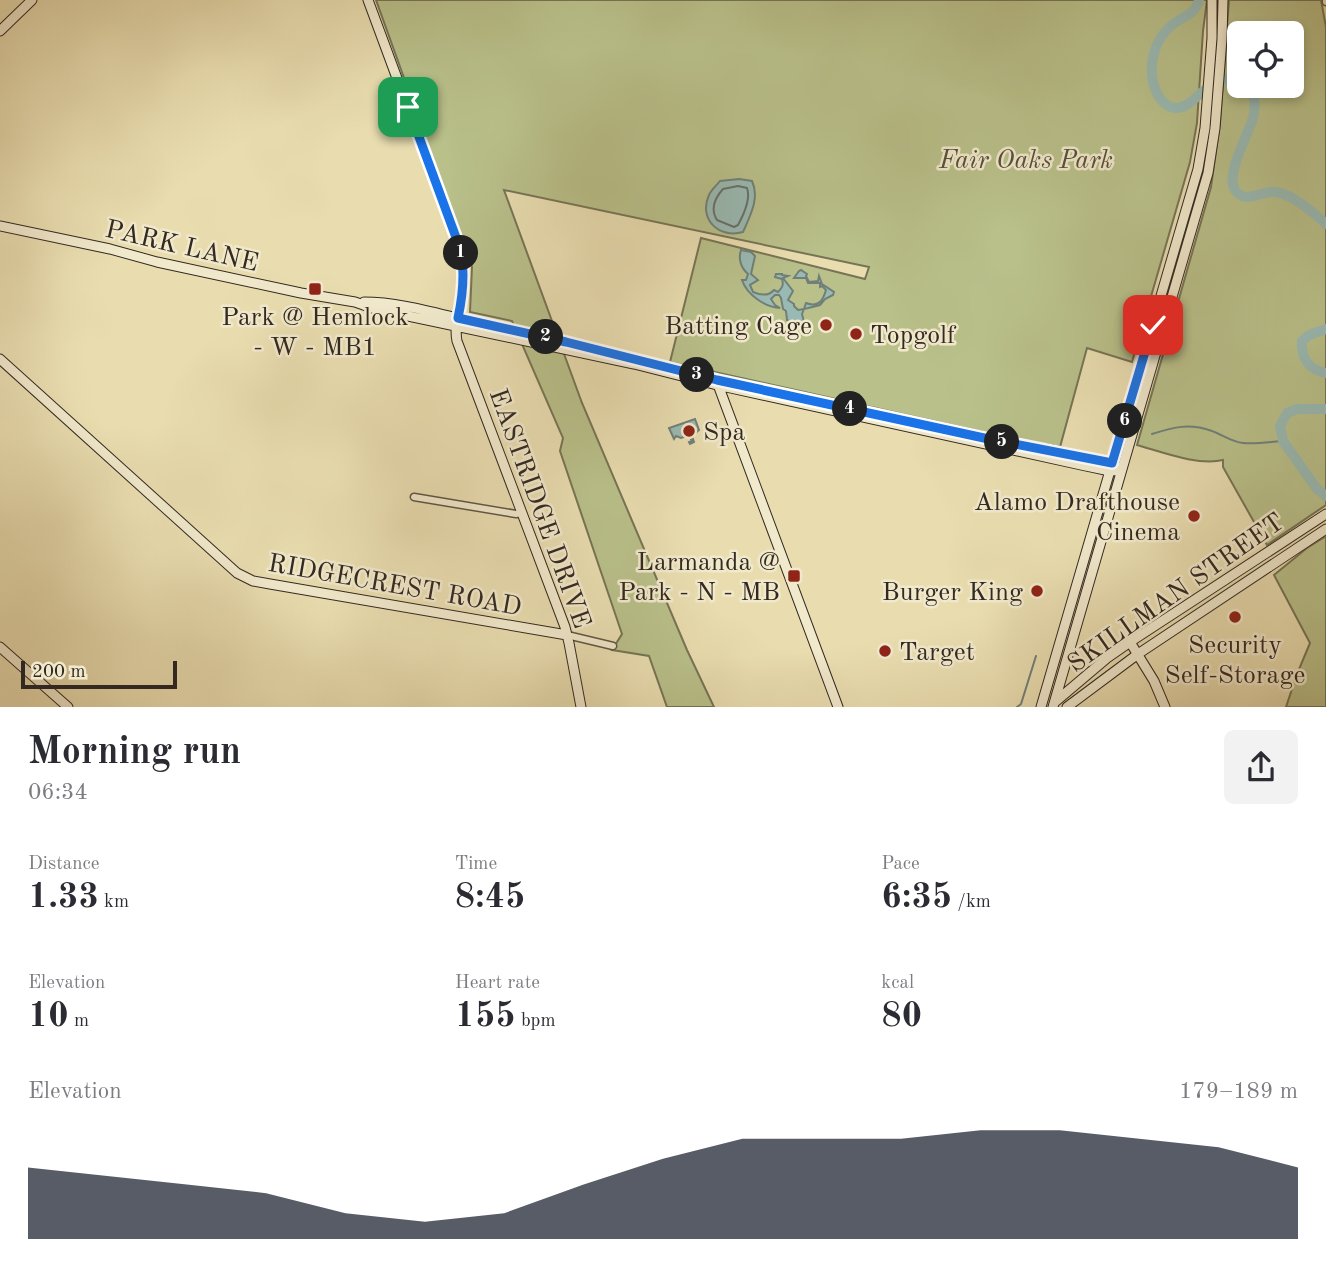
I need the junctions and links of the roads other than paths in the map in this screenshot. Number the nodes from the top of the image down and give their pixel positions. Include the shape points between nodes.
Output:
1 (32, 0) edge
2 (368, 0) edge
3 (1212, 0) edge
4 (1223, 0) edge
5 (0, 32) edge
6 (1217, 38) junction
7 (0, 226) edge
8 (457, 322) junction
9 (0, 359) edge
10 (717, 383) junction
11 (1141, 383) junction
12 (731, 388) junction
13 (725, 405) junction
14 (1111, 467) junction
15 (1121, 470) junction
16 (414, 497) dead end
17 (521, 513) junction
18 (1326, 514) edge
19 (1326, 528) edge
20 (1079, 577) junction
21 (1090, 580) junction
22 (1197, 597) junction
23 (1205, 609) junction
24 (567, 635) junction
25 (1130, 642) junction
26 (613, 646) dead end
27 (0, 647) edge
28 (1138, 654) junction
29 (1063, 672) junction
30 (1087, 676) junction
31 (1052, 705) edge
32 (68, 707) edge
33 (581, 707) edge
34 (838, 707) edge
35 (1041, 707) edge
36 (1067, 707) edge
37 (1165, 707) edge

1 - 5 main road
2 - 8 main road via 461,251 464,284
3 - 6 main road
4 - 6 main road
6 - 11 main road via 1208,173
7 - 8 main road, PARK LANE
8 - 10 main road, PARK LANE
8 - 17 main road, EASTRIDGE DRIVE via 460,349
9 - 24 main road, RIDGECREST ROAD via 243,578
10 - 12 main road, PARK LANE
10 - 13 main road
10 - 14 main road, PARK LANE
11 - 14 main road
11 - 15 main road
12 - 13 main road
12 - 14 main road, PARK LANE
13 - 34 main road
14 - 15 main road, PARK LANE
14 - 20 main road
15 - 21 main road
16 - 17 street
17 - 24 main road, EASTRIDGE DRIVE
18 - 22 main road, SKILLMAN STREET
19 - 23 main road, SKILLMAN STREET
20 - 21 main road
20 - 35 main road
21 - 29 main road
22 - 23 main road
22 - 25 main road, SKILLMAN STREET
23 - 28 main road, SKILLMAN STREET
24 - 26 street, RIDGECREST ROAD
24 - 33 main road, EASTRIDGE DRIVE
25 - 28 main road
25 - 30 main road, SKILLMAN STREET
27 - 32 main road
28 - 36 main road, SKILLMAN STREET
28 - 37 main road
29 - 30 main road via 1069,680
29 - 31 main road
30 - 31 main road, SKILLMAN STREET

